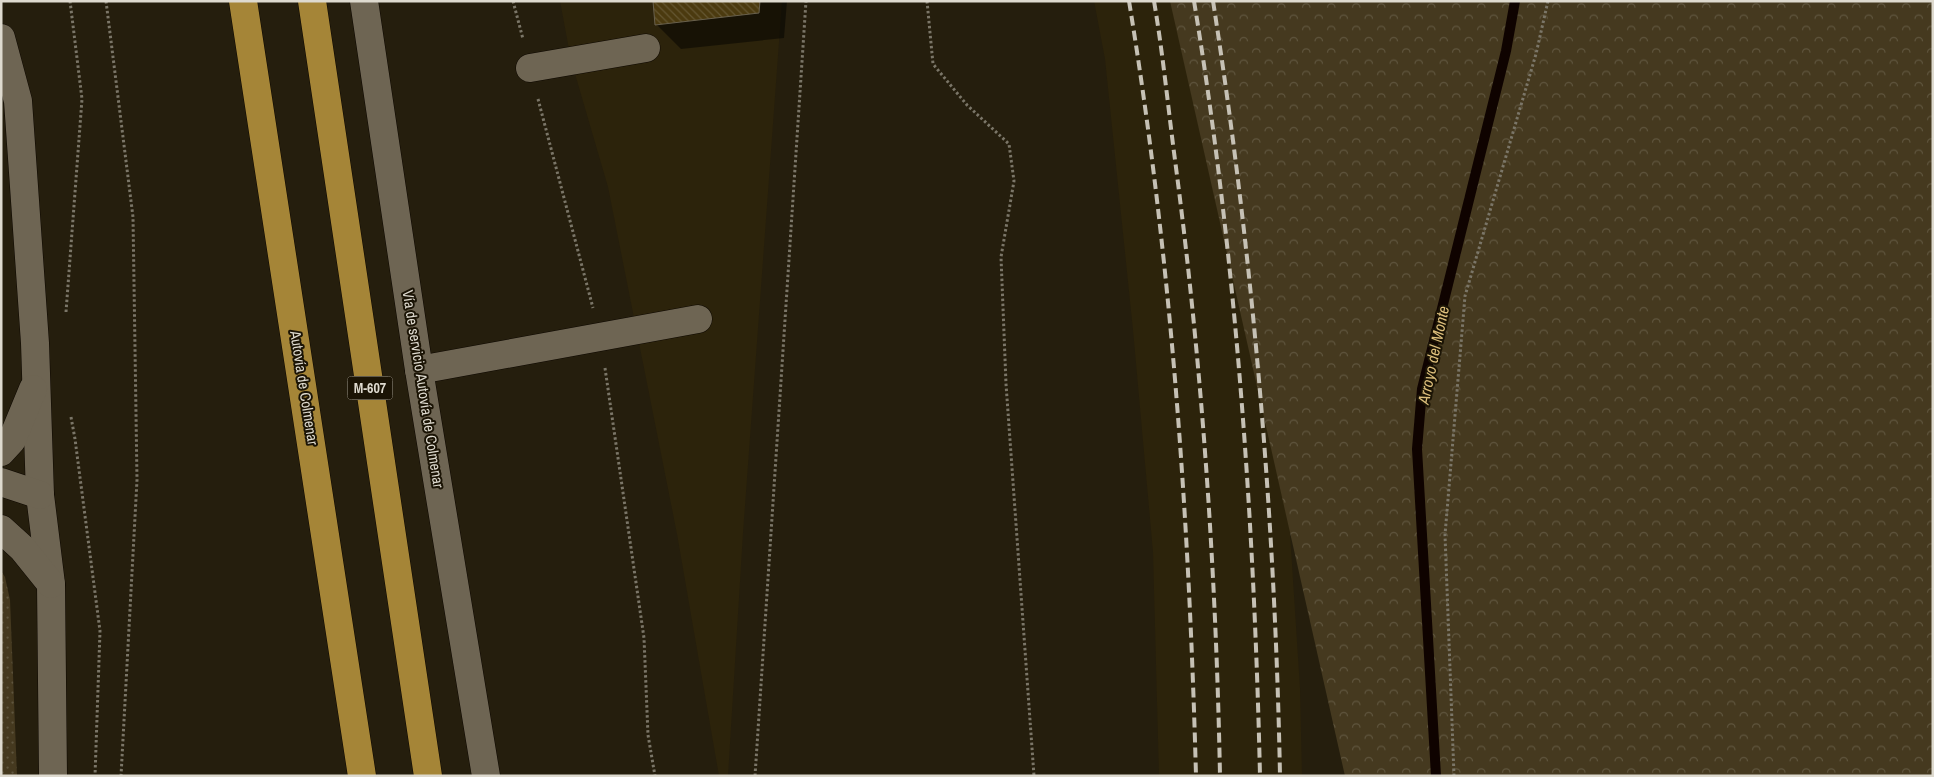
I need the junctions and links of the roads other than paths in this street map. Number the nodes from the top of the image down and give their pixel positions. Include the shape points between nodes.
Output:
1 (244, 1) edge
2 (312, 1) edge
3 (364, 1) edge
4 (1, 38) edge
5 (646, 48) dead end
6 (530, 68) road end
7 (698, 318) dead end
8 (419, 370) junction
9 (38, 378) junction
10 (1, 452) edge
11 (1, 482) edge
12 (40, 495) junction
13 (1, 529) edge
14 (50, 584) junction
15 (354, 719) junction
16 (53, 776) edge
17 (344, 776) edge
18 (362, 776) edge
19 (428, 776) edge
20 (486, 776) edge

1 - 15 highway, Autovía de Colmenar
2 - 19 highway, M-607
3 - 8 street, Vía de servicio Autovía de Colmenar
4 - 9 street via 18,101
5 - 6 street
7 - 8 street
8 - 20 street, Vía de servicio Autovía de Colmenar
9 - 10 street via 12,440
9 - 12 street
11 - 12 street
12 - 14 street
13 - 14 street via 22,548
14 - 16 street
15 - 17 highway
15 - 18 highway, Autovía de Colmenar

